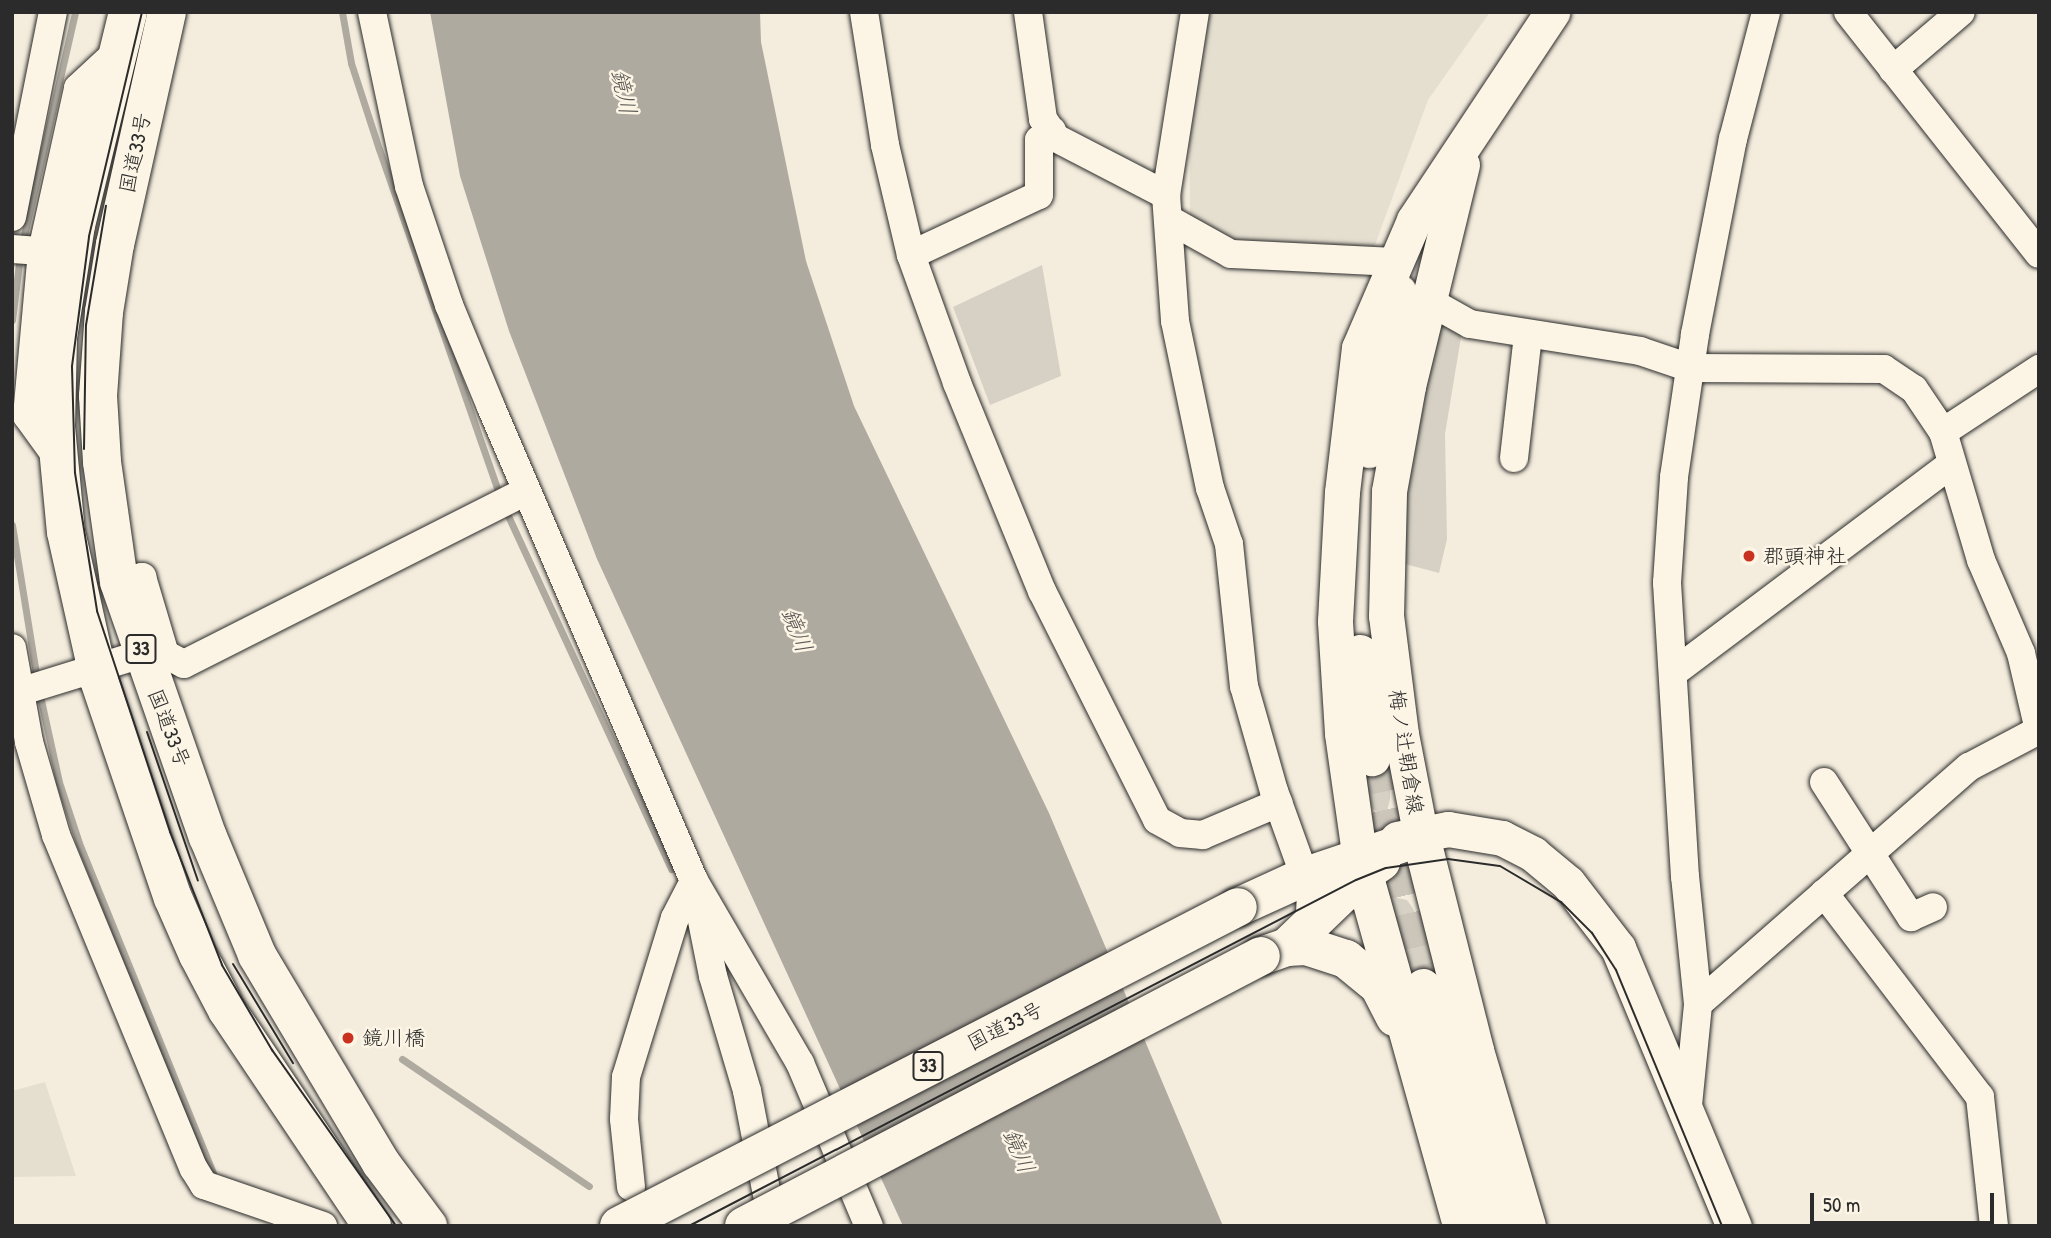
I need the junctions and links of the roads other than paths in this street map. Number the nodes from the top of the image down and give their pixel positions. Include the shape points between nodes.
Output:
1 (53, 12) edge
2 (128, 12) edge
3 (167, 12) edge
4 (372, 12) edge
5 (864, 12) edge
6 (1028, 12) edge
7 (1195, 12) edge
8 (1552, 12) edge
9 (1766, 12) edge
10 (1848, 12) edge
11 (1961, 12) edge
12 (118, 51) junction
13 (1894, 70) junction
14 (1052, 131) junction
15 (1167, 207) junction
16 (12, 217) edge
17 (1429, 225) junction
18 (26, 250) edge
19 (2039, 254) edge
20 (911, 255) junction
21 (1396, 262) junction
22 (1427, 300) junction
23 (1528, 335) junction
24 (1690, 368) junction
25 (2039, 369) edge
26 (1942, 432) junction
27 (1514, 458) dead end
28 (59, 460) junction
29 (1950, 465) junction
30 (526, 491) junction
31 (119, 582) junction
32 (12, 648) edge
33 (142, 654) junction
34 (96, 668) junction
35 (1673, 673) junction
36 (33, 688) junction
37 (1372, 758) tunnel mouth
38 (1824, 782) dead end
39 (1278, 803) junction
40 (1352, 814) junction
41 (1421, 837) junction
42 (1868, 854) junction
43 (1362, 867) junction
44 (1306, 876) junction
45 (694, 881) junction
46 (1824, 893) junction
47 (1933, 907) dead end
48 (1283, 946) junction
49 (1423, 986) tunnel mouth
50 (1698, 1004) junction
51 (1415, 1056) junction
52 (1687, 1115) junction
53 (631, 1187) dead end
54 (323, 1226) edge
55 (372, 1226) edge
56 (428, 1226) edge
57 (619, 1226) edge
58 (744, 1226) edge
59 (773, 1226) edge
60 (869, 1226) edge
61 (1462, 1226) edge
62 (1493, 1226) edge
63 (1527, 1226) edge
64 (1734, 1226) edge
65 (1994, 1226) edge

1 - 16 street
2 - 12 highway, 国道33号 / 33
3 - 31 highway, 国道33号 / 33 via 104,312 98,396
4 - 30 street via 409,186 449,305
5 - 20 street via 885,145
6 - 14 street via 1043,119
7 - 15 street
8 - 17 main road, 梅ノ辻朝倉線 via 1471,130
9 - 24 street via 1733,139
10 - 13 street
11 - 13 street
12 - 18 street via 78,88
12 - 28 highway, 国道33号 / 33 via 76,225 58,338
13 - 19 street
14 - 15 street
14 - 20 street via 1039,140 1039,195
15 - 21 street via 1231,254
15 - 39 street via 1175,321 1210,488 1229,544 1244,686
17 - 21 main road, 梅ノ辻朝倉線
17 - 22 main road, 梅ノ辻朝倉線
17 - 37 main road via 1385,363 1356,560 1357,624
18 - 28 street via 27,416
20 - 39 street via 957,383 1042,591 1157,820 1180,833 1203,835
21 - 40 main road, 梅ノ辻朝倉線 via 1359,348 1342,492 1335,621
22 - 23 street via 1470,324
22 - 41 main road, 梅ノ辻朝倉線 via 1389,491 1386,617 1401,734
23 - 24 street via 1640,351
23 - 27 street
24 - 26 street via 1884,369 1914,389
24 - 35 street via 1674,477 1668,570
25 - 26 street
26 - 29 street
28 - 34 highway, 国道33号 / 33 via 66,532
29 - 35 street
29 - 42 street via 1981,560 2021,653 2039,730 1969,767
30 - 31 street via 184,664 165,653 142,578
30 - 45 street
31 - 33 highway, 国道33号 / 33
32 - 36 street
33 - 34 street
33 - 56 highway, 国道33号 / 33 via 257,955 381,1163
34 - 36 street
34 - 55 highway, 国道33号 / 33 via 173,898 198,955 227,1010
35 - 50 street
36 - 54 street via 56,835 194,1169 204,1185
38 - 42 street
39 - 44 street
40 - 41 main road via 1368,835
40 - 43 main road, 梅ノ辻朝倉線
41 - 43 highway, 国道33号 / 33
41 - 52 main road, 梅ノ辻朝倉線 via 1448,829 1502,838 1533,854 1568,883 1618,948
41 - 63 highway via 1475,1051
42 - 46 street
42 - 47 street via 1911,917
43 - 44 highway, 国道33号 / 33
43 - 48 highway
43 - 51 highway
44 - 48 street via 1310,915
44 - 57 highway, 国道33号 / 33, bridge
45 - 53 street via 675,918 626,1077 624,1119
45 - 59 street via 713,976 747,1091
45 - 60 street via 800,1063
46 - 50 street
46 - 65 street via 1980,1097
48 - 51 highway via 1326,950 1346,959 1379,986
48 - 58 highway, bridge
49 - 62 main road
50 - 52 street
51 - 61 highway
52 - 64 main road, 梅ノ辻朝倉線

